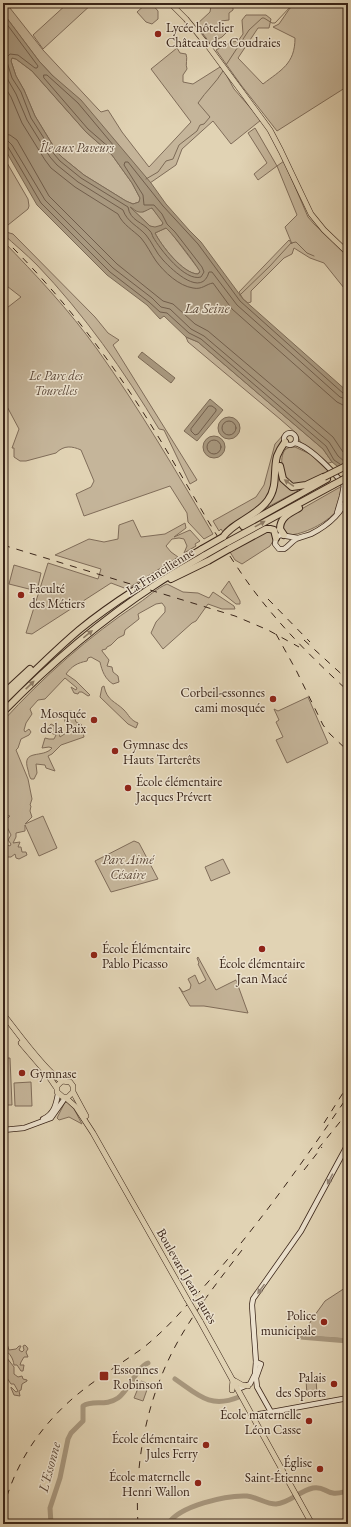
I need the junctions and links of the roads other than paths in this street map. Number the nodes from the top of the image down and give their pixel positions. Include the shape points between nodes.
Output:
1 (170, 3) edge
2 (348, 253) edge
3 (289, 443) junction
4 (348, 466) edge
5 (348, 477) edge
6 (326, 478) junction
7 (344, 483) junction
8 (333, 485) junction
9 (348, 490) edge
10 (347, 501) edge
11 (335, 516) junction
12 (285, 536) junction
13 (276, 538) junction
14 (298, 538) junction
15 (226, 543) junction
16 (289, 545) junction
17 (205, 555) junction
18 (54, 652) junction
19 (3, 694) edge
20 (3, 702) edge
21 (3, 712) edge
22 (3, 1014) edge
23 (3, 1020) edge
24 (62, 1081) junction
25 (56, 1087) junction
26 (73, 1092) junction
27 (58, 1094) junction
28 (65, 1098) junction
29 (3, 1129) edge
30 (348, 1144) edge
31 (115, 1171) junction
32 (259, 1363) junction
33 (233, 1380) junction
34 (250, 1384) junction
35 (257, 1387) junction
36 (236, 1390) junction
37 (348, 1398) edge
38 (271, 1412) junction
39 (254, 1418) junction
40 (312, 1524) edge

1 - 2 main road via 190,24 275,137 311,214
6 -> 3 highway via 300,487 292,487 285,482 280,471 280,459 282,450
3 - 7 main road via 312,453
3 - 15 highway via 278,455 275,484 268,500 256,513 227,531
4 - 6 highway, bridge
5 - 8 highway, La Francilienne, bridge
6 - 15 highway, La Francilienne
7 - 9 main road
7 - 11 main road
8 - 12 highway via 285,517 280,527
15 -> 8 highway, La Francilienne
9 - 10 main road
10 - 11 main road
11 - 14 main road via 316,531
12 - 13 main road via 280,535
12 - 14 main road
12 - 16 main road via 289,539
13 - 15 highway via 274,530 266,529
13 - 16 main road via 275,544 279,548 286,548
14 - 16 main road
15 - 17 highway, La Francilienne, bridge
17 - 18 highway, La Francilienne via 151,580 119,601
21 -> 17 highway, La Francilienne via 30,684 88,634 154,585
18 - 19 highway via 47,654
18 - 20 highway, La Francilienne
22 - 24 main road via 36,1056
23 - 25 main road
24 - 25 main road
24 - 26 main road via 70,1082
25 - 27 main road
26 - 28 main road
26 - 31 main road, Boulevard Jean Jaurès
27 - 28 main road
27 - 29 main road via 54,1108 46,1117
28 - 29 main road via 51,1118 24,1128
28 - 31 main road, Boulevard Jean Jaurès via 76,1107
30 -> 32 main road via 301,1231 253,1299
31 - 33 main road, Boulevard Jean Jaurès, bridge
32 - 34 main road
32 - 35 main road
33 - 34 main road via 242,1385
33 - 36 main road, Boulevard Jean Jaurès
34 - 35 main road
34 - 36 main road
35 - 38 main road
36 - 39 main road, Boulevard Jean Jaurès
37 - 38 main road
38 - 39 main road via 259,1414
39 - 40 main road, Boulevard Jean Jaurès

